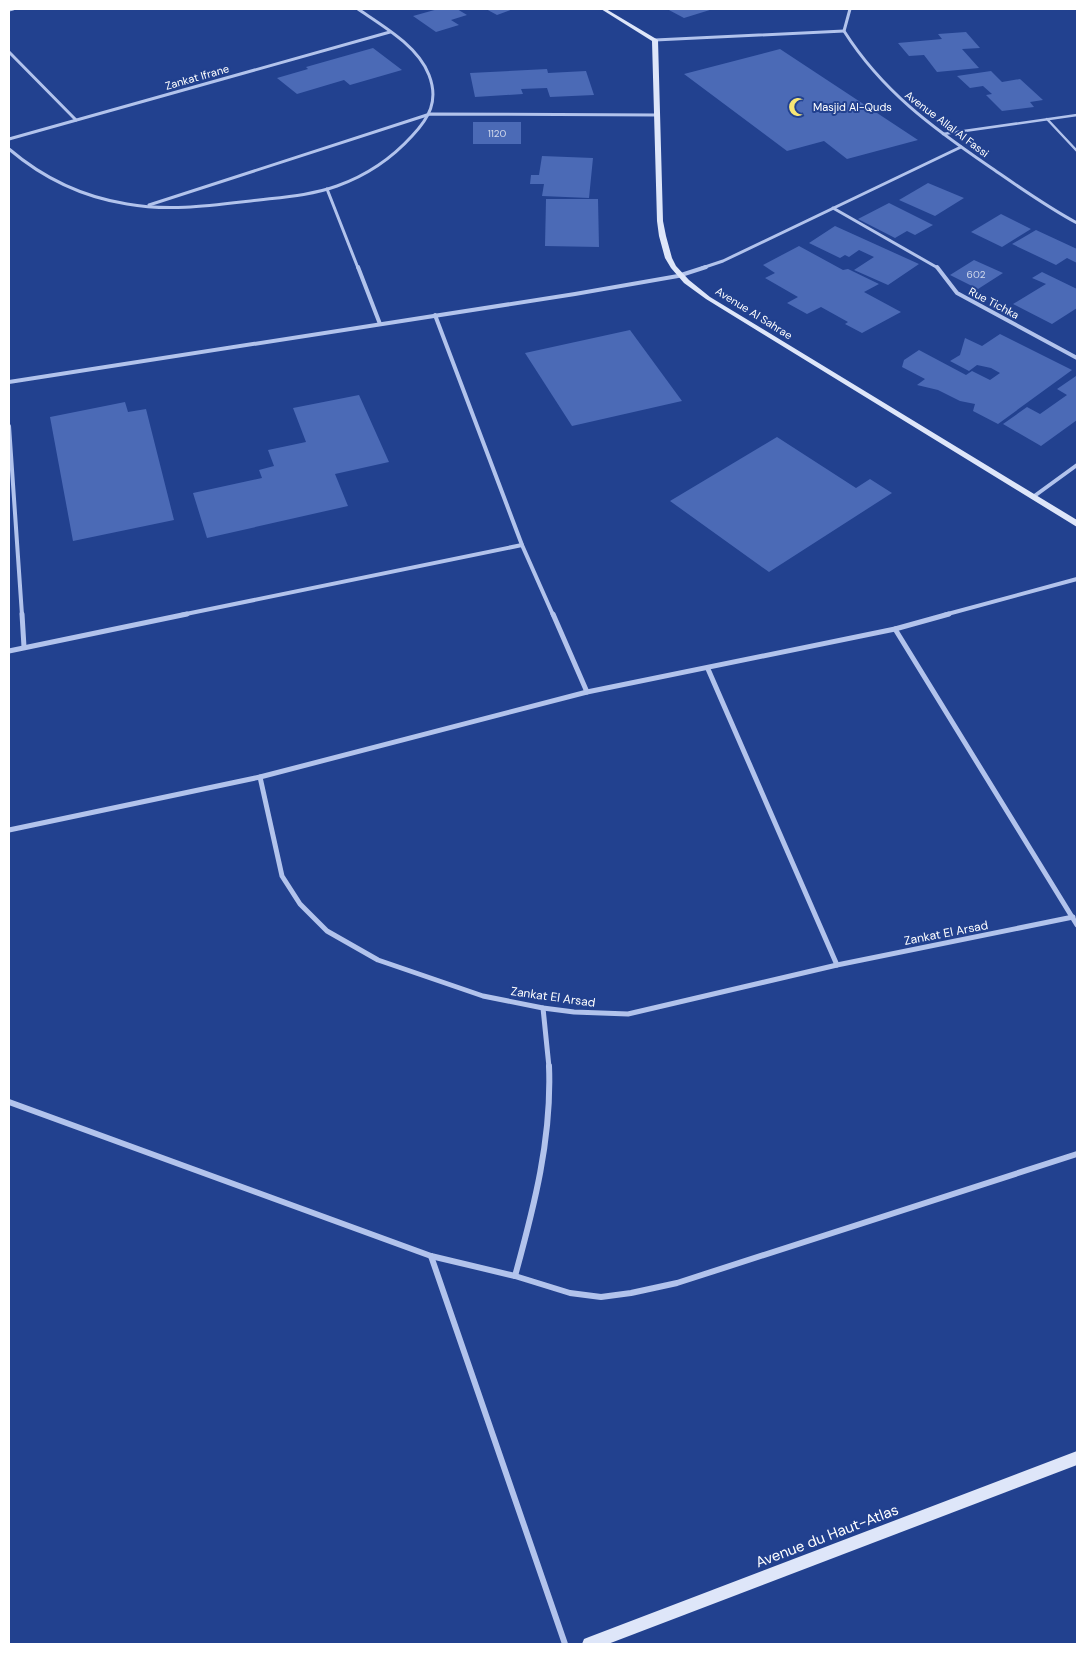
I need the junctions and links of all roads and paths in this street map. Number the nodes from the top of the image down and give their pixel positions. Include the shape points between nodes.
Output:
1 (13, 9) edge
2 (358, 9) edge
3 (603, 9) edge
4 (850, 9) edge
5 (9, 10) edge
6 (844, 31) junction
7 (390, 32) junction
8 (655, 40) junction
9 (9, 52) edge
10 (430, 114) junction
11 (656, 114) junction
12 (1077, 115) edge
13 (76, 120) junction
14 (1047, 120) junction
15 (943, 134) junction
16 (9, 139) edge
17 (961, 147) junction
18 (9, 149) edge
19 (1077, 152) edge
20 (327, 189) junction
21 (145, 207) junction
22 (833, 208) junction
23 (1077, 223) edge
24 (678, 276) junction
25 (435, 316) junction
26 (380, 324) junction
27 (1077, 349) edge
28 (1070, 354) junction
29 (1077, 358) edge
30 (9, 382) edge
31 (9, 426) edge
32 (1077, 465) edge
33 (1033, 497) junction
34 (1077, 524) edge
35 (522, 545) junction
36 (1077, 579) edge
37 (895, 629) junction
38 (24, 647) junction
39 (9, 651) edge
40 (708, 669) junction
41 (587, 692) junction
42 (260, 777) junction
43 (9, 830) edge
44 (1073, 918) junction
45 (1077, 926) edge
46 (837, 965) junction
47 (543, 1008) junction
48 (9, 1102) edge
49 (1077, 1154) edge
50 (431, 1256) junction
51 (516, 1276) junction
52 (1077, 1458) edge
53 (565, 1644) edge
54 (589, 1644) edge

1 - 5 street
2 - 7 street
3 - 8 street
4 - 6 street
6 - 8 street
6 - 15 street, Avenue Allal Al Fassi via 856,52 885,86
7 - 10 street via 420,60 428,74
7 - 13 street, Zankat Ifrane
8 - 11 street, Avenue Al Sahrae
9 - 13 street
10 - 11 street
10 - 20 street via 397,150 344,183
10 - 21 street
11 - 24 street, Avenue Al Sahrae via 660,220 664,246
12 - 14 lane
13 - 16 street, Zankat Ifrane
14 - 15 lane
14 - 19 lane
15 - 17 street, Avenue Allal Al Fassi
17 - 22 street
17 - 23 street, Avenue Allal Al Fassi
18 - 21 street via 26,164 61,184 97,197
20 - 21 street via 216,206
20 - 26 street
22 - 24 street via 723,261
22 - 28 street, Rue Tichka via 936,265 957,293
24 - 25 street
24 - 33 street, Avenue Al Sahrae via 708,298
25 - 26 street
25 - 35 street
26 - 30 street
27 - 28 street
28 - 29 street, Rue Tichka
31 - 38 street
32 - 33 street
33 - 34 street, Avenue Al Sahrae
35 - 38 street
35 - 41 street
36 - 37 street
37 - 40 street
37 - 44 street
38 - 39 street
40 - 41 street
40 - 46 street
41 - 42 street
42 - 43 street
42 - 47 street, Zankat El Arsad via 282,876 300,904 327,931 378,960 483,996
44 - 45 street
44 - 46 street, Zankat El Arsad
46 - 47 street, Zankat El Arsad via 628,1014
47 - 51 street via 550,1066 548,1106 540,1177
48 - 50 street
49 - 51 street via 677,1283 631,1294 601,1297 570,1293
50 - 51 street
50 - 53 street
52 - 54 street, Avenue du Haut-Atlas

